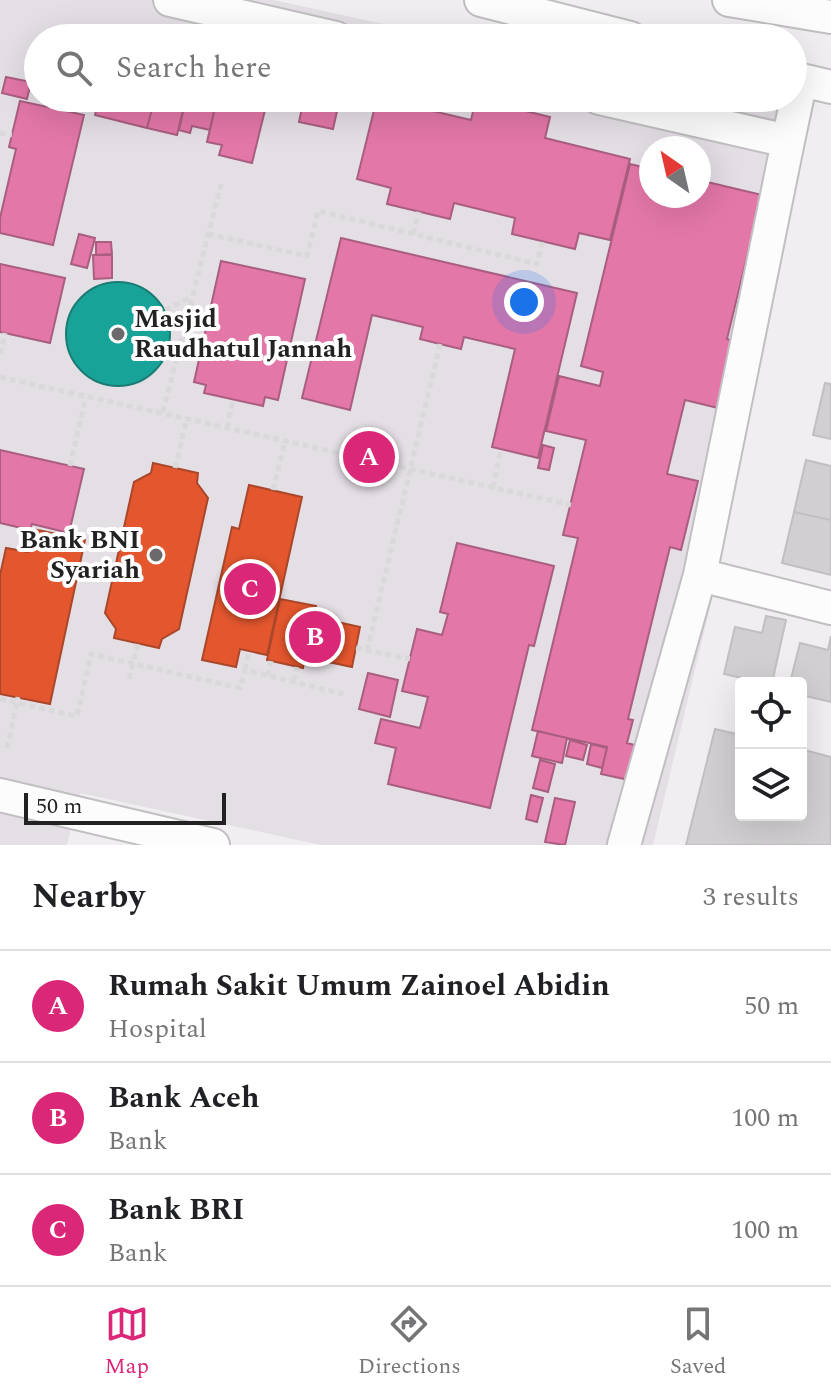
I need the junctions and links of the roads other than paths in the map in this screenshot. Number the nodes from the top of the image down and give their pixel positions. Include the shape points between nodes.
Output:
1 (170, 0) edge
2 (481, 0) edge
3 (729, 0) edge
4 (831, 17) edge
5 (275, 24) edge
6 (575, 24) edge
7 (661, 112) edge
8 (798, 112) edge
9 (788, 141) junction
10 (700, 575) junction
11 (831, 608) edge
12 (0, 795) edge
13 (208, 844) edge
14 (624, 845) edge

1 - 5 street
2 - 6 street
3 - 4 street
7 - 9 street
8 - 9 street
9 - 10 street
10 - 11 street
10 - 14 street
12 - 13 street

